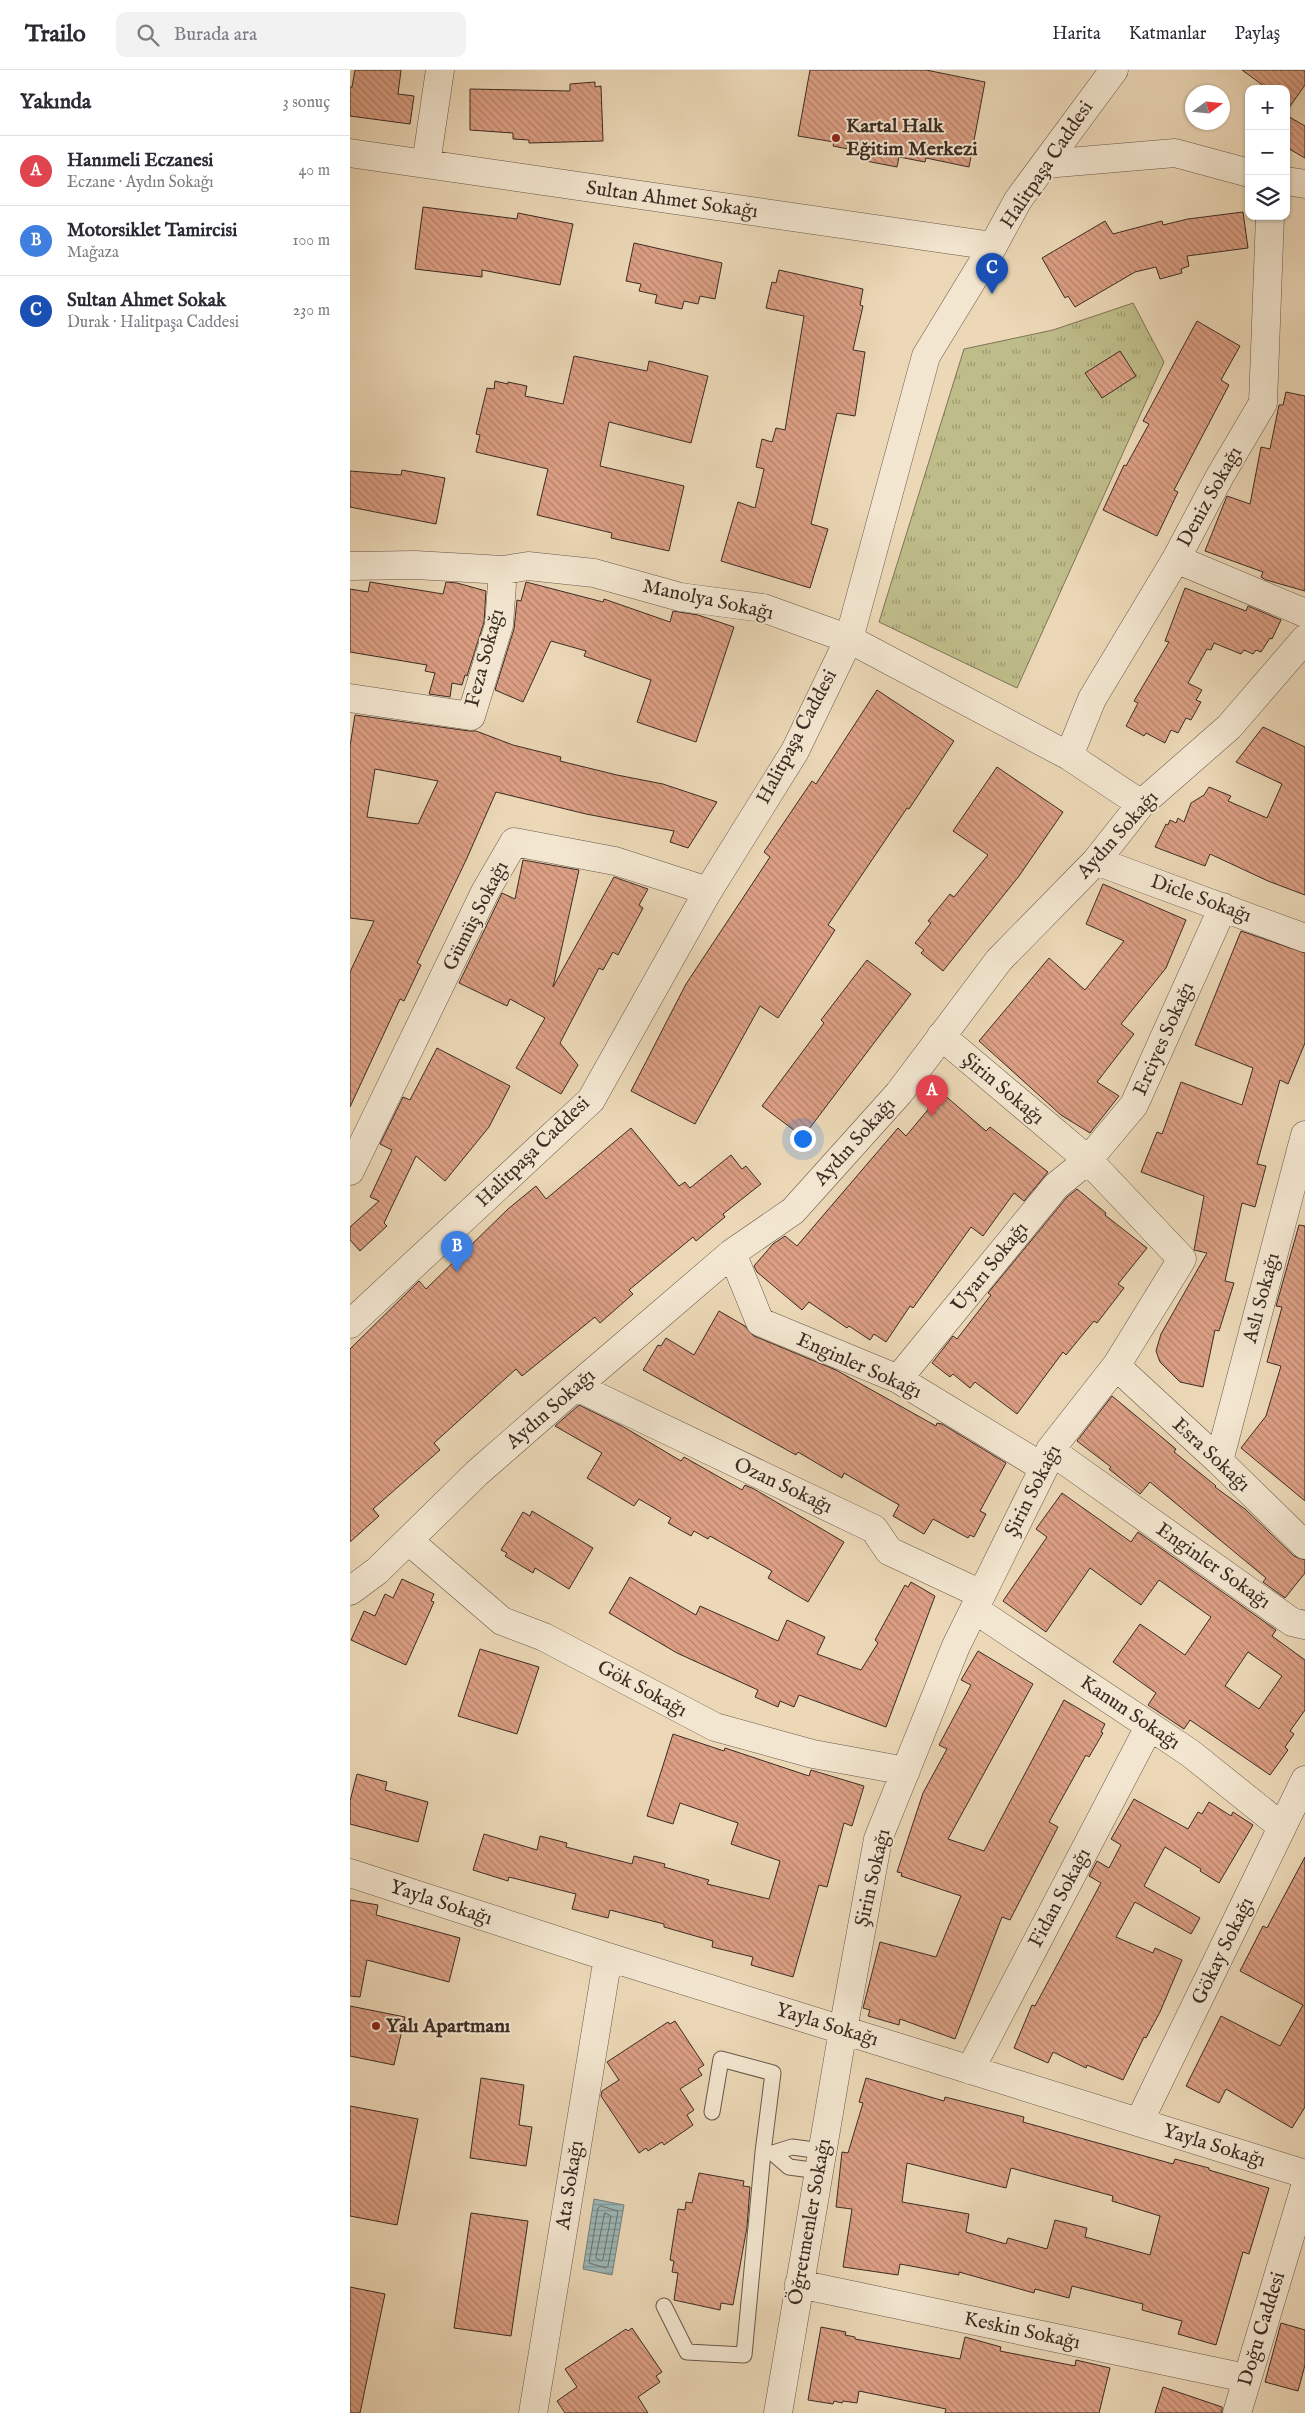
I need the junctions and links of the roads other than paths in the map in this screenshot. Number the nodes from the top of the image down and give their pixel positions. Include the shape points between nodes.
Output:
1 (440, 70) edge
2 (1114, 70) edge
3 (350, 153) edge
4 (426, 164) junction
5 (1045, 164) junction
6 (1245, 172) edge
7 (1290, 182) edge
8 (1305, 184) edge
9 (1270, 220) edge
10 (993, 246) junction
11 (1176, 559) junction
12 (350, 566) edge
13 (503, 570) junction
14 (1305, 613) edge
15 (849, 639) junction
16 (1305, 639) edge
17 (350, 698) edge
18 (1069, 756) junction
19 (1141, 804) junction
20 (1096, 861) junction
21 (708, 891) junction
22 (1223, 908) junction
23 (1305, 938) edge
24 (941, 1036) junction
25 (1305, 1135) edge
26 (1088, 1160) junction
27 (350, 1171) edge
28 (732, 1253) junction
29 (352, 1320) edge
30 (1116, 1366) junction
31 (898, 1379) junction
32 (577, 1387) junction
33 (1047, 1459) junction
34 (1219, 1460) junction
35 (409, 1541) junction
36 (1305, 1545) edge
37 (350, 1591) edge
38 (978, 1601) junction
39 (1305, 1625) edge
40 (1149, 1727) junction
41 (906, 1771) junction
42 (1305, 1780) edge
43 (1281, 1826) junction
44 (350, 1873) edge
45 (608, 1957) junction
46 (843, 2030) junction
47 (970, 2070) junction
48 (712, 2112) dead end
49 (1139, 2122) junction
50 (768, 2153) junction
51 (820, 2161) junction
52 (1305, 2174) edge
53 (1305, 2187) edge
54 (799, 2284) junction
55 (664, 2306) dead end
56 (1246, 2378) junction
57 (533, 2413) edge
58 (778, 2413) edge
59 (1237, 2413) edge

1 - 4 street
2 - 5 street, Halitpaşa Caddesi
3 - 4 street, Sultan Ahmet Sokağı
4 - 10 street, Sultan Ahmet Sokağı
5 - 6 street via 1175,153
5 - 10 street, Halitpaşa Caddesi via 1018,200
7 - 8 street
9 - 11 street, Deniz Sokağı via 1263,403
10 - 15 street, Halitpaşa Caddesi via 926,356
11 - 14 street
11 - 18 street, Deniz Sokağı via 1092,699
12 - 13 street, Manolya Sokağı via 415,565
13 - 15 street, Manolya Sokağı via 528,566 594,574 680,597 763,608
13 - 17 street, Feza Sokağı via 499,625 471,716
15 - 18 street, Manolya Sokağı
15 - 21 street, Halitpaşa Caddesi via 795,751
16 - 19 street, Aydın Sokağı via 1229,727
18 - 19 street, Manolya Sokağı
19 - 20 street, Aydın Sokağı
20 - 22 street, Dicle Sokağı
20 - 24 street, Aydın Sokağı via 999,960
21 - 27 street, Gümüş Sokağı via 615,861 514,842 485,892
21 - 29 street, Halitpaşa Caddesi via 591,1100
22 - 23 street, Dicle Sokağı
22 - 26 street, Erciyes Sokağı via 1134,1105
24 - 26 street, Şirin Sokağı
24 - 28 street, Aydın Sokağı via 899,1093 794,1211
25 - 34 street, Aslı Sokağı
26 - 30 street, Şirin Sokağı via 1182,1259
26 - 31 street, Uyarı Sokağı via 1056,1186
28 - 31 street, Enginler Sokağı via 760,1322
28 - 32 street, Aydın Sokağı
30 - 33 street, Şirin Sokağı
30 - 34 street, Esra Sokağı
31 - 33 street, Enginler Sokağı
32 - 35 street, Aydın Sokağı via 477,1473
32 - 38 street, Ozan Sokağı via 874,1529 889,1551
33 - 38 street, Şirin Sokağı
33 - 39 street, Enginler Sokağı via 1292,1622
34 - 36 street, Esra Sokağı
35 - 37 street, Aydın Sokağı
35 - 41 street, Gök Sokağı via 502,1621 544,1637 715,1727 813,1754
38 - 40 street, Kanun Sokağı
38 - 41 street, Şirin Sokağı via 956,1646
40 - 43 street, Kanun Sokağı via 1190,1753
40 - 47 street, Fidan Sokağı
41 - 46 street, Şirin Sokağı via 878,1839
42 - 43 street, Gökay Sokağı
43 - 49 street, Gökay Sokağı
44 - 45 street, Yayla Sokağı
45 - 46 street, Yayla Sokağı
45 - 57 street, Ata Sokağı
46 - 47 street, Yayla Sokağı
46 - 51 street, Öğretmenler Sokağı
47 - 49 street, Yayla Sokağı
48 - 50 lane via 721,2059 773,2073
49 - 52 street, Yayla Sokağı
50 - 51 lane via 790,2167
50 - 55 lane via 744,2355 687,2352
51 - 54 street, Öğretmenler Sokağı
53 - 56 street, Doğu Caddesi
54 - 56 street, Keskin Sokağı
54 - 58 street, Öğretmenler Sokağı
56 - 59 street, Doğu Caddesi

